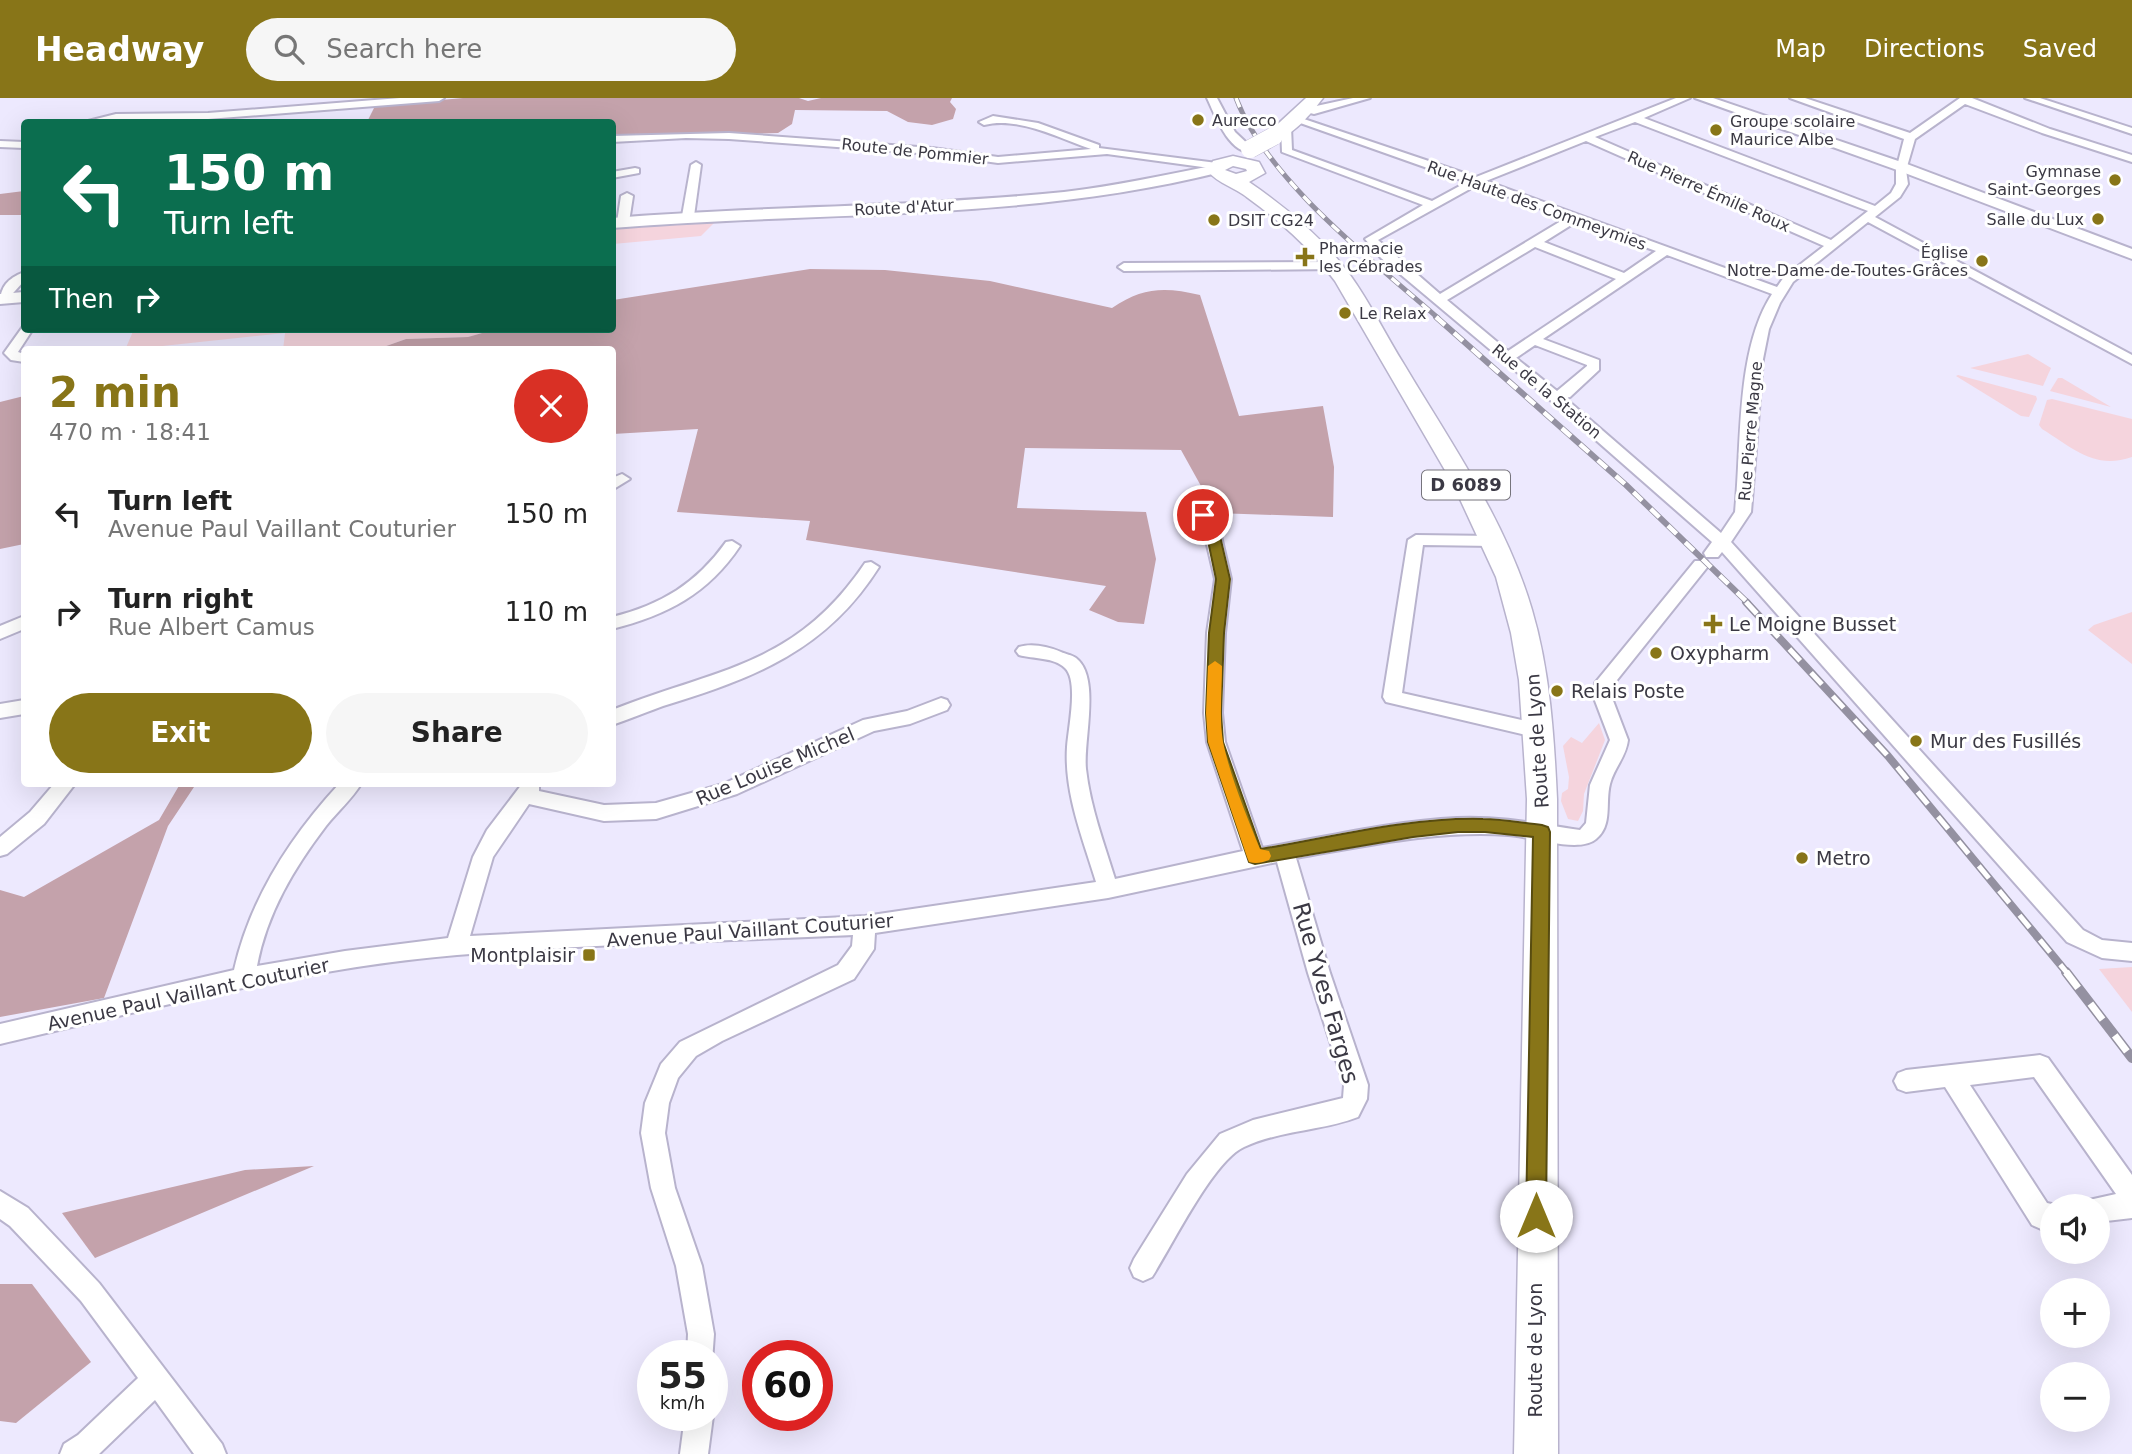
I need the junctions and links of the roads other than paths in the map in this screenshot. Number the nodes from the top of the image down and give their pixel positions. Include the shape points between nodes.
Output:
1 (439, 98) edge
2 (1212, 98) edge
3 (1365, 98) edge
4 (1685, 98) edge
5 (1701, 98) edge
6 (1795, 98) edge
7 (2030, 98) edge
8 (1965, 99) edge
9 (351, 102) edge
10 (1295, 118) edge
11 (1635, 118) junction
12 (106, 119) edge
13 (2094, 119) junction
14 (984, 122) dead end
15 (2082, 125) dead end
16 (2071, 130) dead end
17 (2132, 131) edge
18 (2060, 136) junction
19 (1586, 137) junction
20 (1910, 137) junction
21 (616, 139) edge
22 (0, 144) edge
23 (21, 145) edge
24 (1097, 151) junction
25 (2132, 159) edge
26 (696, 165) dead end
27 (1251, 167) junction
28 (1902, 167) junction
29 (1222, 170) junction
30 (635, 171) dead end
31 (616, 174) edge
32 (1194, 174) joint
33 (1476, 181) junction
34 (627, 196) dead end
35 (1433, 205) junction
36 (1872, 214) junction
37 (688, 216) junction
38 (1574, 218) junction
39 (618, 222) edge
40 (1534, 243) junction
41 (1831, 245) junction
42 (1665, 251) junction
43 (2132, 254) edge
44 (1334, 266) junction
45 (1124, 267) dead end
46 (21, 278) edge
47 (1625, 278) junction
48 (1778, 292) junction
49 (21, 297) edge
50 (0, 299) edge
51 (1438, 300) junction
52 (24, 333) edge
53 (1533, 340) junction
54 (21, 357) edge
55 (1507, 358) junction
56 (2132, 360) edge
57 (1554, 396) junction
58 (1193, 500) dead end
59 (1494, 541) junction
60 (732, 546) dead end
61 (1712, 553) junction
62 (872, 567) dead end
63 (616, 622) edge
64 (21, 624) edge
65 (0, 634) edge
66 (1024, 651) dead end
67 (941, 705) dead end
68 (21, 708) edge
69 (0, 711) edge
70 (616, 716) edge
71 (1539, 731) junction
72 (63, 787) edge
73 (349, 787) edge
74 (529, 790) edge
75 (1542, 832) junction
76 (0, 848) edge
77 (1284, 852) junction
78 (1255, 857) junction
79 (1108, 889) junction
80 (865, 925) junction
81 (456, 946) junction
82 (2132, 952) edge
83 (243, 978) junction
84 (0, 1034) edge
85 (1951, 1076) junction
86 (1906, 1081) dead end
87 (2132, 1196) edge
88 (0, 1204) edge
89 (2132, 1205) edge
90 (2110, 1208) edge
91 (2040, 1214) edge
92 (1143, 1268) dead end
93 (701, 1340) edge
94 (156, 1380) junction
95 (697, 1431) edge
96 (74, 1454) edge
97 (212, 1454) edge
98 (694, 1454) edge
99 (1536, 1454) edge

1 - 9 street
2 - 27 street
3 - 10 street
4 - 11 street
5 - 28 street
6 - 20 street
7 - 13 street
8 - 18 street
8 - 20 street
9 - 12 street via 208,116
10 - 27 main road, bridge
10 - 33 street, Rue Haute des Commeymies
10 - 35 street via 1287,152
11 - 19 street
11 - 36 street
13 - 15 street
13 - 17 street
14 - 24 street via 993,119 1034,125
16 - 18 street
18 - 25 street
19 - 33 street
19 - 41 street, Rue Pierre Émile Roux
20 - 28 street, Rue Pierre Magne
21 - 24 street, Route de Pommier via 730,136 998,160
22 - 23 street
24 - 29 street, Route de Pommier
26 - 37 street
27 - 29 main road, Route de Lyon / D 6089
27 - 29 main road
27 - 44 main road, Route de Lyon / D 6089
28 - 36 street, Rue Pierre Magne via 1902,184 1896,195
28 - 43 street
29 - 32 main road, Route d'Atur
30 - 31 street
32 - 37 main road, Route d'Atur via 1132,186 952,206
33 - 35 street
33 - 38 street, Rue Haute des Commeymies
34 - 39 street
35 - 51 street, Rue de la Station via 1371,240
36 - 41 street, Rue Pierre Magne
36 - 56 street
37 - 39 main road, Route d'Atur
38 - 40 street
38 - 42 street, Rue Haute des Commeymies
40 - 47 street
40 - 51 street
41 - 48 street, Rue Pierre Magne
42 - 47 street
42 - 48 street, Rue Haute des Commeymies
44 - 45 street
44 - 59 main road, Route de Lyon / D 6089 via 1469,489
46 - 50 street
47 - 53 street
48 - 61 street, Rue Pierre Magne via 1756,347 1743,512
49 - 50 main road
51 - 55 street, Rue de la Station
52 - 54 street via 11,353
53 - 55 street
53 - 57 street via 1594,363 1565,394
55 - 57 street, Rue de la Station
57 - 61 street, Rue de la Station
58 - 78 street via 1213,536 1223,579 1216,633 1216,742
59 - 71 main road, Route de Lyon / D 6089 via 1528,647
59 - 71 street via 1416,540 1392,697
60 - 63 street via 710,577 689,593 641,617
61 - 75 street, Rue Pierre Magne via 1604,683 1603,699 1619,738 1600,783 1598,821 1593,830 1581,838
61 - 82 street, Rue de la Station via 2075,936 2095,948
62 - 70 street via 835,615 781,654 742,673
64 - 65 street
66 - 79 street via 1072,663 1081,679 1077,768
67 - 74 street, Rue Louise Michel via 910,717 870,724 730,789 656,811 604,813
68 - 69 street
71 - 75 main road, Route de Lyon / D 6089
72 - 76 street via 37,818
73 - 83 street via 306,840 275,890 254,932
74 - 81 street via 483,857
75 - 77 street, Avenue Paul Vaillant Couturier via 1458,826
75 - 99 main road, Route de Lyon / D 6089
77 - 78 street, Avenue Paul Vaillant Couturier
77 - 92 street, Rue Yves Farges via 1356,1085 1355,1099 1350,1109 1229,1142
78 - 79 street, Avenue Paul Vaillant Couturier
79 - 80 street, Avenue Paul Vaillant Couturier
80 - 81 street, Avenue Paul Vaillant Couturier
80 - 93 street via 863,949 846,972 713,1034 688,1049 669,1072 657,1103 653,1133 663,1188 689,1266
81 - 83 street, Avenue Paul Vaillant Couturier
83 - 84 street, Avenue Paul Vaillant Couturier
85 - 86 street
85 - 87 street via 2040,1066
85 - 91 street
88 - 94 street via 19,1217 90,1292
89 - 90 street
94 - 96 street
94 - 97 street
95 - 98 street

